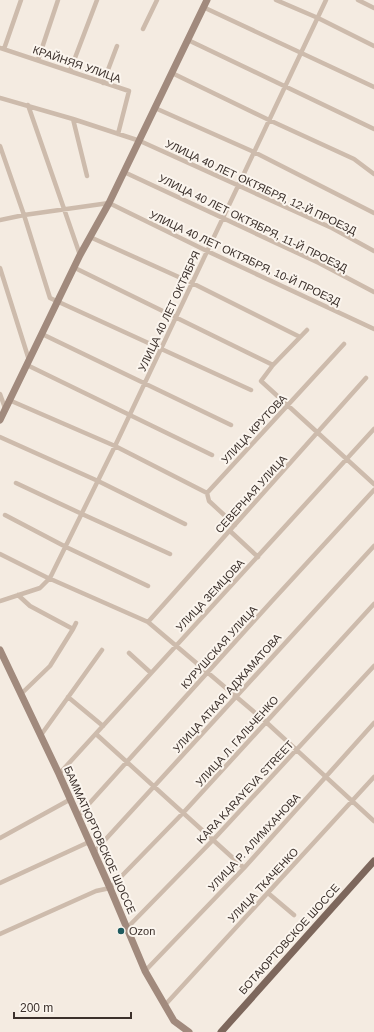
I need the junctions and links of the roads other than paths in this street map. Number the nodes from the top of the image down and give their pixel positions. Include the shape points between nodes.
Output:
1 (21, 0) edge
2 (58, 0) edge
3 (97, 0) edge
4 (157, 0) edge
5 (276, 0) edge
6 (326, 0) edge
7 (358, 0) edge
8 (205, 3) edge
9 (374, 8) edge
10 (318, 18) junction
11 (143, 29) dead end
12 (188, 40) junction
13 (117, 46) dead end
14 (374, 46) edge
15 (2, 48) edge
16 (301, 53) junction
17 (38, 60) junction
18 (70, 72) junction
19 (172, 73) junction
20 (103, 82) junction
21 (284, 86) junction
22 (374, 87) edge
23 (0, 98) edge
24 (28, 105) junction
25 (155, 108) junction
26 (73, 119) junction
27 (269, 120) junction
28 (374, 129) edge
29 (118, 134) junction
30 (140, 141) junction
31 (0, 146) edge
32 (254, 152) junction
33 (2, 158) edge
34 (124, 172) junction
35 (374, 174) edge
36 (87, 176) dead end
37 (238, 185) junction
38 (109, 203) junction
39 (63, 209) junction
40 (374, 213) edge
41 (24, 214) junction
42 (223, 218) junction
43 (0, 220) edge
44 (90, 237) junction
45 (374, 250) edge
46 (207, 251) junction
47 (80, 255) junction
48 (0, 268) edge
49 (75, 268) junction
50 (192, 283) junction
51 (374, 292) edge
52 (58, 302) junction
53 (175, 318) junction
54 (374, 329) edge
55 (307, 330) dead end
56 (42, 334) junction
57 (298, 336) dead end
58 (344, 344) dead end
59 (161, 348) junction
60 (28, 363) junction
61 (273, 365) junction
62 (366, 378) dead end
63 (145, 383) junction
64 (251, 390) dead end
65 (0, 394) edge
66 (9, 400) junction
67 (288, 406) junction
68 (5, 408) junction
69 (129, 414) junction
70 (0, 420) edge
71 (231, 425) dead end
72 (374, 429) edge
73 (318, 432) junction
74 (0, 437) edge
75 (115, 446) junction
76 (212, 455) dead end
77 (346, 459) junction
78 (98, 481) junction
79 (16, 483) dead end
80 (374, 484) edge
81 (374, 490) edge
82 (207, 493) junction
83 (82, 514) junction
84 (5, 515) dead end
85 (185, 524) dead end
86 (235, 525) junction
87 (230, 531) junction
88 (374, 546) edge
89 (66, 547) junction
90 (0, 554) edge
91 (170, 554) dead end
92 (258, 557) junction
93 (50, 578) junction
94 (148, 586) dead end
95 (18, 595) junction
96 (0, 601) edge
97 (374, 604) edge
98 (148, 622) junction
99 (76, 624) dead end
100 (73, 629) junction
101 (176, 646) junction
102 (0, 650) edge
103 (102, 650) dead end
104 (129, 653) dead end
105 (374, 666) edge
106 (151, 673) junction
107 (208, 673) junction
108 (21, 694) junction
109 (236, 696) junction
110 (68, 697) junction
111 (266, 722) junction
112 (374, 723) edge
113 (102, 726) junction
114 (96, 734) junction
115 (41, 735) junction
116 (297, 749) junction
117 (127, 763) junction
118 (60, 774) junction
119 (326, 777) junction
120 (374, 777) edge
121 (154, 786) junction
122 (71, 799) junction
123 (352, 801) junction
124 (183, 813) junction
125 (78, 816) junction
126 (374, 821) edge
127 (0, 838) edge
128 (213, 840) junction
129 (89, 842) junction
130 (94, 852) junction
131 (374, 861) edge
132 (244, 868) junction
133 (0, 883) edge
134 (110, 888) junction
135 (268, 893) junction
136 (294, 915) dead end
137 (127, 928) junction
138 (0, 934) edge
139 (145, 971) junction
140 (165, 1005) junction
141 (189, 1032) edge
142 (221, 1032) edge

1 - 15 street
2 - 17 street
3 - 18 street
4 - 11 street
5 - 10 street
6 - 10 street, УЛИЦА 40 ЛЕТ ОКТЯБРЯ
7 - 9 street
8 - 12 street
8 - 16 street
10 - 14 street
10 - 16 street, УЛИЦА 40 ЛЕТ ОКТЯБРЯ
12 - 19 street
12 - 21 street
13 - 20 street
15 - 17 street, КРАЙНЯЯ УЛИЦА
16 - 21 street, УЛИЦА 40 ЛЕТ ОКТЯБРЯ
16 - 22 street
17 - 18 street, КРАЙНЯЯ УЛИЦА
18 - 20 street, КРАЙНЯЯ УЛИЦА
19 - 25 street
19 - 27 street
20 - 29 street, КРАЙНЯЯ УЛИЦА via 129,91
21 - 27 street, УЛИЦА 40 ЛЕТ ОКТЯБРЯ
21 - 28 street
23 - 24 street, УЛИЦА 40 ЛЕТ ОКТЯБРЯ, 12-Й ПРОЕЗД
24 - 26 street, УЛИЦА 40 ЛЕТ ОКТЯБРЯ, 12-Й ПРОЕЗД
24 - 39 street
25 - 30 street
25 - 32 street
26 - 29 street, УЛИЦА 40 ЛЕТ ОКТЯБРЯ, 12-Й ПРОЕЗД
26 - 36 street
27 - 32 street, УЛИЦА 40 ЛЕТ ОКТЯБРЯ
27 - 35 street via 354,159
29 - 30 street, УЛИЦА 40 ЛЕТ ОКТЯБРЯ, 12-Й ПРОЕЗД
30 - 34 street
30 - 37 street, УЛИЦА 40 ЛЕТ ОКТЯБРЯ, 12-Й ПРОЕЗД
31 - 33 street
32 - 37 street, УЛИЦА 40 ЛЕТ ОКТЯБРЯ
32 - 40 street
33 - 41 street
34 - 38 street
34 - 42 street, УЛИЦА 40 ЛЕТ ОКТЯБРЯ, 11-Й ПРОЕЗД
37 - 42 street, УЛИЦА 40 ЛЕТ ОКТЯБРЯ
37 - 45 street, УЛИЦА 40 ЛЕТ ОКТЯБРЯ, 12-Й ПРОЕЗД
38 - 39 street
38 - 44 street
38 - 46 street, УЛИЦА 40 ЛЕТ ОКТЯБРЯ, 10-Й ПРОЕЗД
39 - 41 street
39 - 47 street
41 - 43 street
41 - 52 street via 50,298
42 - 46 street, УЛИЦА 40 ЛЕТ ОКТЯБРЯ
42 - 51 street, УЛИЦА 40 ЛЕТ ОКТЯБРЯ, 11-Й ПРОЕЗД
44 - 47 street
44 - 50 street
46 - 50 street, УЛИЦА 40 ЛЕТ ОКТЯБРЯ
46 - 54 street, УЛИЦА 40 ЛЕТ ОКТЯБРЯ, 10-Й ПРОЕЗД
47 - 49 street
48 - 60 street
49 - 52 street
49 - 53 street
50 - 53 street, УЛИЦА 40 ЛЕТ ОКТЯБРЯ
50 - 57 street
52 - 56 street
52 - 59 street
53 - 59 street, УЛИЦА 40 ЛЕТ ОКТЯБРЯ
53 - 61 street
55 - 61 street
56 - 60 street
56 - 63 street
58 - 67 street, УЛИЦА КРУТОВА
59 - 63 street, УЛИЦА 40 ЛЕТ ОКТЯБРЯ
59 - 64 street
60 - 66 street
60 - 69 street
61 - 67 street via 261,381
62 - 73 street, СЕВЕРНАЯ УЛИЦА
63 - 69 street, УЛИЦА 40 ЛЕТ ОКТЯБРЯ
63 - 71 street
65 - 68 street
66 - 68 street
66 - 75 street
67 - 73 street
67 - 82 street, УЛИЦА КРУТОВА
68 - 70 street
69 - 75 street, УЛИЦА 40 ЛЕТ ОКТЯБРЯ
69 - 76 street
72 - 77 street, УЛИЦА ЗЕМЦОВА
73 - 77 street
73 - 86 street, СЕВЕРНАЯ УЛИЦА
74 - 78 street
75 - 78 street, УЛИЦА 40 ЛЕТ ОКТЯБРЯ
75 - 82 street
77 - 80 street
77 - 92 street, УЛИЦА ЗЕМЦОВА
78 - 83 street, УЛИЦА 40 ЛЕТ ОКТЯБРЯ
78 - 85 street
79 - 83 street
81 - 107 street, КУРУШСКАЯ УЛИЦА
82 - 86 street via 209,501
83 - 89 street, УЛИЦА 40 ЛЕТ ОКТЯБРЯ
83 - 91 street
84 - 89 street
86 - 87 street, СЕВЕРНАЯ УЛИЦА
87 - 92 street
87 - 98 street, СЕВЕРНАЯ УЛИЦА
88 - 109 street, УЛИЦА АТКАЯ АДЖАМАТОВА
89 - 93 street, УЛИЦА 40 ЛЕТ ОКТЯБРЯ
89 - 94 street
90 - 93 street
92 - 101 street, УЛИЦА ЗЕМЦОВА
93 - 95 street, УЛИЦА 40 ЛЕТ ОКТЯБРЯ via 40,588
93 - 98 street
95 - 96 street, УЛИЦА 40 ЛЕТ ОКТЯБРЯ
95 - 100 street via 30,606
97 - 111 street, УЛИЦА Л. ГАЛЬЧЕНКО
98 - 101 street
99 - 100 street
100 - 108 street via 50,666
101 - 106 street, УЛИЦА ЗЕМЦОВА
101 - 107 street
102 - 108 street, БАММАТЮРТОВСКОЕ ШОССЕ
103 - 110 street
104 - 106 street
105 - 116 street, KARA KARAYEVA STREET
106 - 113 street, УЛИЦА ЗЕМЦОВА
107 - 109 street
107 - 117 street, КУРУШСКАЯ УЛИЦА
108 - 115 street, БАММАТЮРТОВСКОЕ ШОССЕ
109 - 111 street
109 - 121 street, УЛИЦА АТКАЯ АДЖАМАТОВА
110 - 113 street
110 - 115 street
111 - 116 street
111 - 124 street, УЛИЦА Л. ГАЛЬЧЕНКО
112 - 119 street, УЛИЦА Р. АЛИМХАНОВА
113 - 114 street, УЛИЦА ЗЕМЦОВА
114 - 117 street
114 - 118 street, УЛИЦА ЗЕМЦОВА
115 - 118 street, БАММАТЮРТОВСКОЕ ШОССЕ
116 - 119 street
116 - 128 street, KARA KARAYEVA STREET
117 - 121 street
117 - 125 street, КУРУШСКАЯ УЛИЦА
118 - 122 street, БАММАТЮРТОВСКОЕ ШОССЕ
119 - 123 street
119 - 132 street, УЛИЦА Р. АЛИМХАНОВА
120 - 123 street, УЛИЦА ТКАЧЕНКО
121 - 124 street
121 - 130 street, УЛИЦА АТКАЯ АДЖАМАТОВА
122 - 125 street, БАММАТЮРТОВСКОЕ ШОССЕ
122 - 127 street
123 - 126 street
123 - 135 street, УЛИЦА ТКАЧЕНКО
124 - 128 street
124 - 134 street, УЛИЦА Л. ГАЛЬЧЕНКО
125 - 129 street, БАММАТЮРТОВСКОЕ ШОССЕ
128 - 132 street
128 - 137 street, KARA KARAYEVA STREET
129 - 130 street, БАММАТЮРТОВСКОЕ ШОССЕ
129 - 133 street
130 - 134 street, БАММАТЮРТОВСКОЕ ШОССЕ
131 - 142 main road, БОТАЮРТОВСКОЕ ШОССЕ
132 - 139 street, УЛИЦА Р. АЛИМХАНОВА
134 - 137 street, БАММАТЮРТОВСКОЕ ШОССЕ
134 - 138 street via 96,891
135 - 136 street
135 - 140 street, УЛИЦА ТКАЧЕНКО
137 - 139 street, БАММАТЮРТОВСКОЕ ШОССЕ
139 - 140 street, БАММАТЮРТОВСКОЕ ШОССЕ
140 - 141 street, БАММАТЮРТОВСКОЕ ШОССЕ via 174,1021

